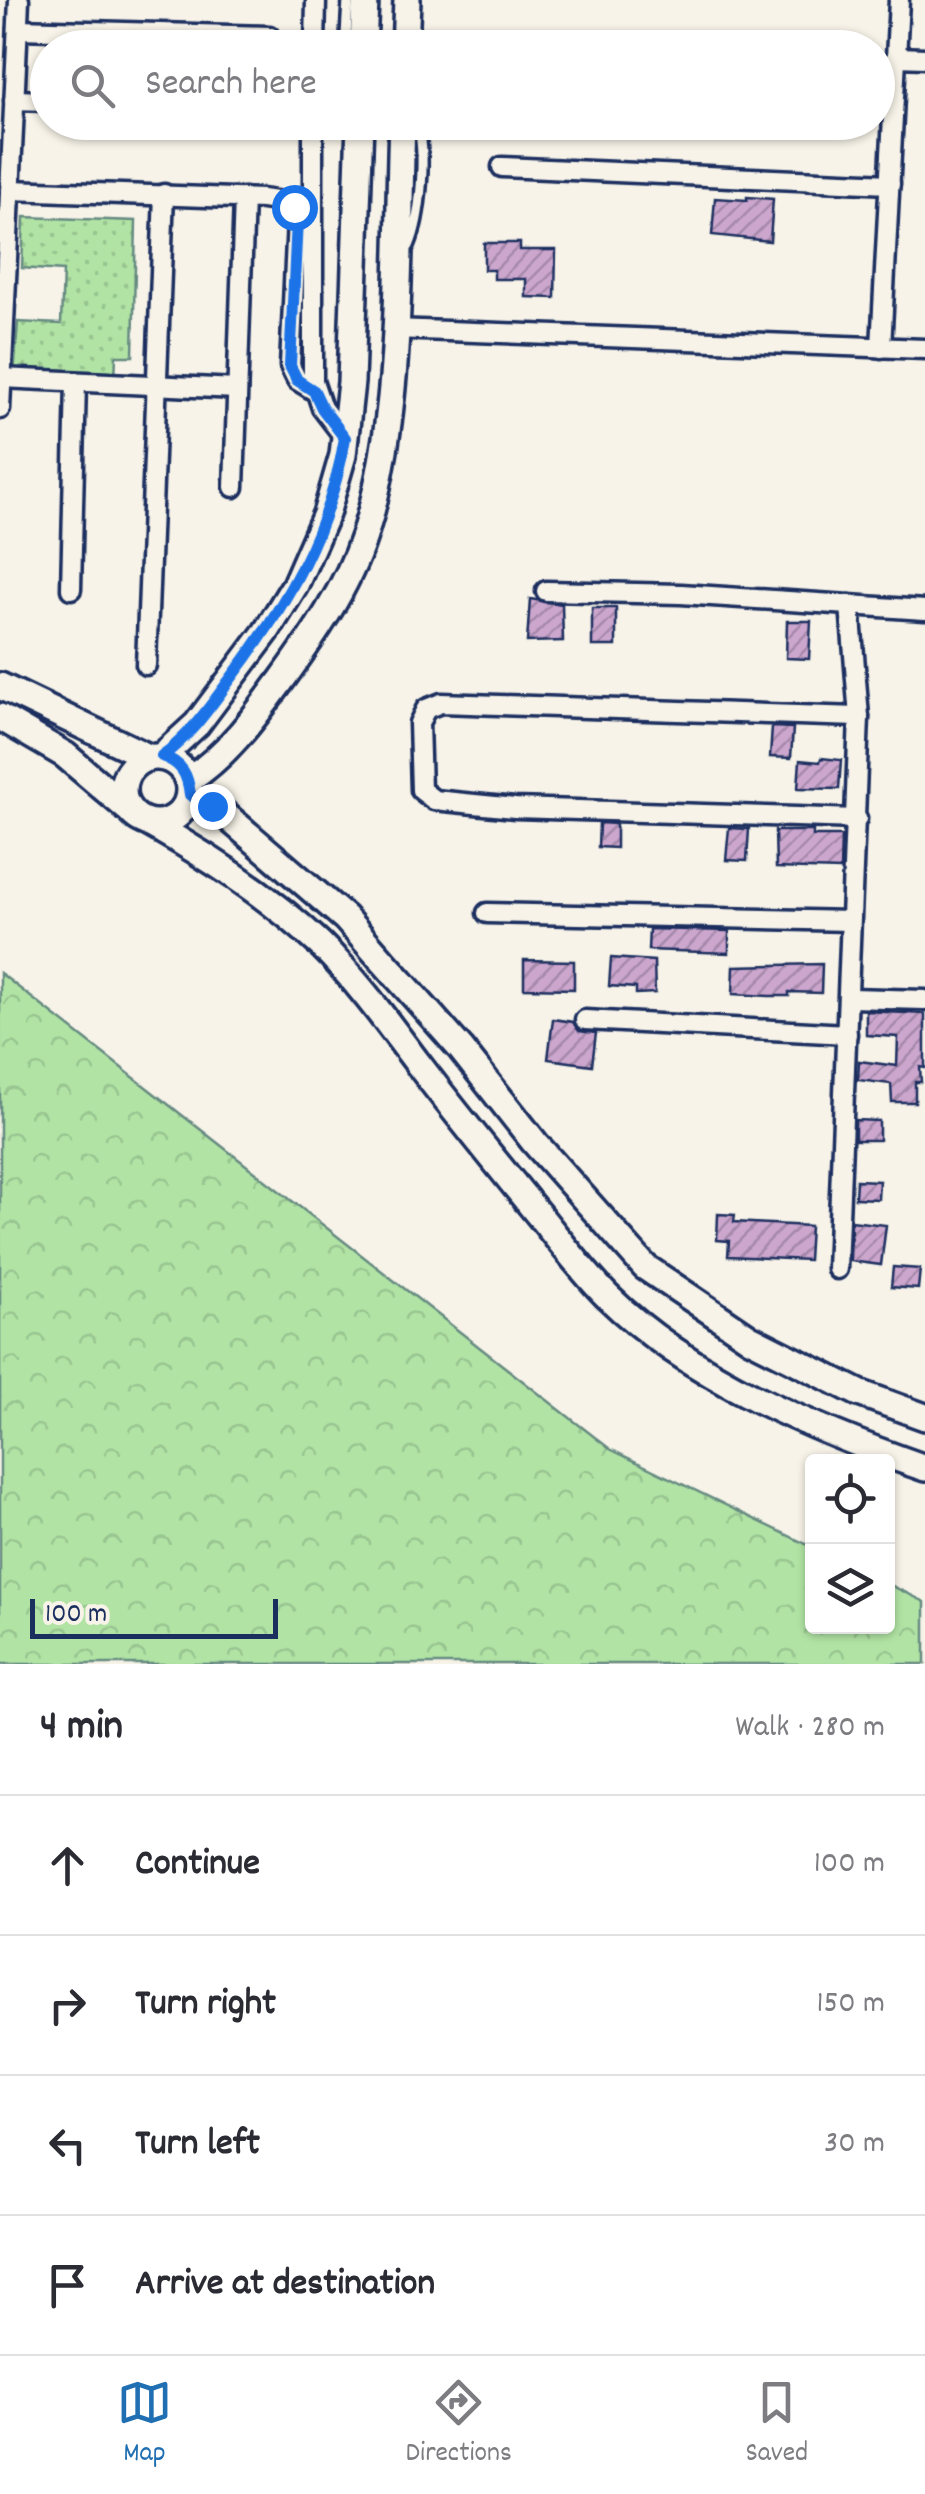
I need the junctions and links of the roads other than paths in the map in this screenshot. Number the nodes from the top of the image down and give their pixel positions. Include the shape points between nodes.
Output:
1 (19, 0) edge
2 (316, 0) edge
3 (348, 0) edge
4 (365, 0) edge
5 (407, 0) edge
6 (899, 0) edge
7 (18, 29) junction
8 (54, 30) edge
9 (315, 30) edge
10 (346, 30) edge
11 (364, 30) edge
12 (406, 30) edge
13 (897, 57) junction
14 (925, 58) edge
15 (895, 93) edge
16 (14, 100) junction
17 (30, 100) edge
18 (313, 140) edge
19 (359, 140) edge
20 (401, 140) edge
21 (422, 140) edge
22 (892, 140) edge
23 (502, 167) dead end
24 (890, 184) junction
25 (10, 190) junction
26 (164, 194) junction
27 (244, 198) junction
28 (4, 234) edge
29 (396, 276) junction
30 (394, 329) junction
31 (881, 348) junction
32 (925, 349) edge
33 (2, 378) edge
34 (76, 382) junction
35 (157, 385) junction
36 (238, 389) junction
37 (314, 391) junction
38 (0, 409) edge
39 (345, 438) junction
40 (234, 487) dead end
41 (71, 589) dead end
42 (546, 591) dead end
43 (850, 606) junction
44 (925, 610) edge
45 (146, 664) dead end
46 (0, 686) edge
47 (0, 717) edge
48 (859, 717) junction
49 (155, 756) junction
50 (189, 787) junction
51 (137, 815) junction
52 (856, 818) junction
53 (487, 913) dead end
54 (850, 921) junction
55 (850, 998) junction
56 (925, 1000) edge
57 (585, 1020) dead end
58 (847, 1034) junction
59 (837, 1270) dead end
60 (925, 1417) edge
61 (925, 1468) edge

1 - 7 street
2 - 9 street
3 - 10 lane
4 - 11 street
5 - 12 street
6 - 13 street
7 - 8 street
7 - 16 street
13 - 14 street
13 - 15 street
16 - 17 street
16 - 25 street
18 - 37 street
19 - 39 street
20 - 29 street
21 - 29 lane via 418,214
22 - 24 street
23 - 24 street
24 - 31 street
25 - 26 street
25 - 28 street
26 - 27 street
26 - 35 street
27 - 36 street
27 - 37 street via 283,202 297,213 290,366
28 - 33 street
29 - 30 street
30 - 31 street
30 - 50 street via 392,395 363,540 302,652 247,728
31 - 32 street
33 - 34 street
33 - 38 street
34 - 35 street
34 - 41 street
35 - 36 street
35 - 45 street
36 - 40 street
37 - 39 street
39 - 49 street via 326,514 295,585 205,713 179,743
42 - 43 street
43 - 44 street
43 - 48 street
46 - 49 street
47 - 51 street via 65,755
48 - 52 street
48 - 52 street via 441,704 426,709 419,723 420,790 434,800
49 - 50 street via 181,766
49 - 51 street via 125,776 122,794
50 - 51 street via 184,809 173,819 161,823
50 - 60 street via 346,918 645,1267 750,1338 859,1393
51 - 61 street via 261,895 319,944 572,1256 653,1335 836,1437
52 - 54 street
53 - 54 street
54 - 55 street
55 - 56 street
55 - 58 street
57 - 58 street
58 - 59 street

